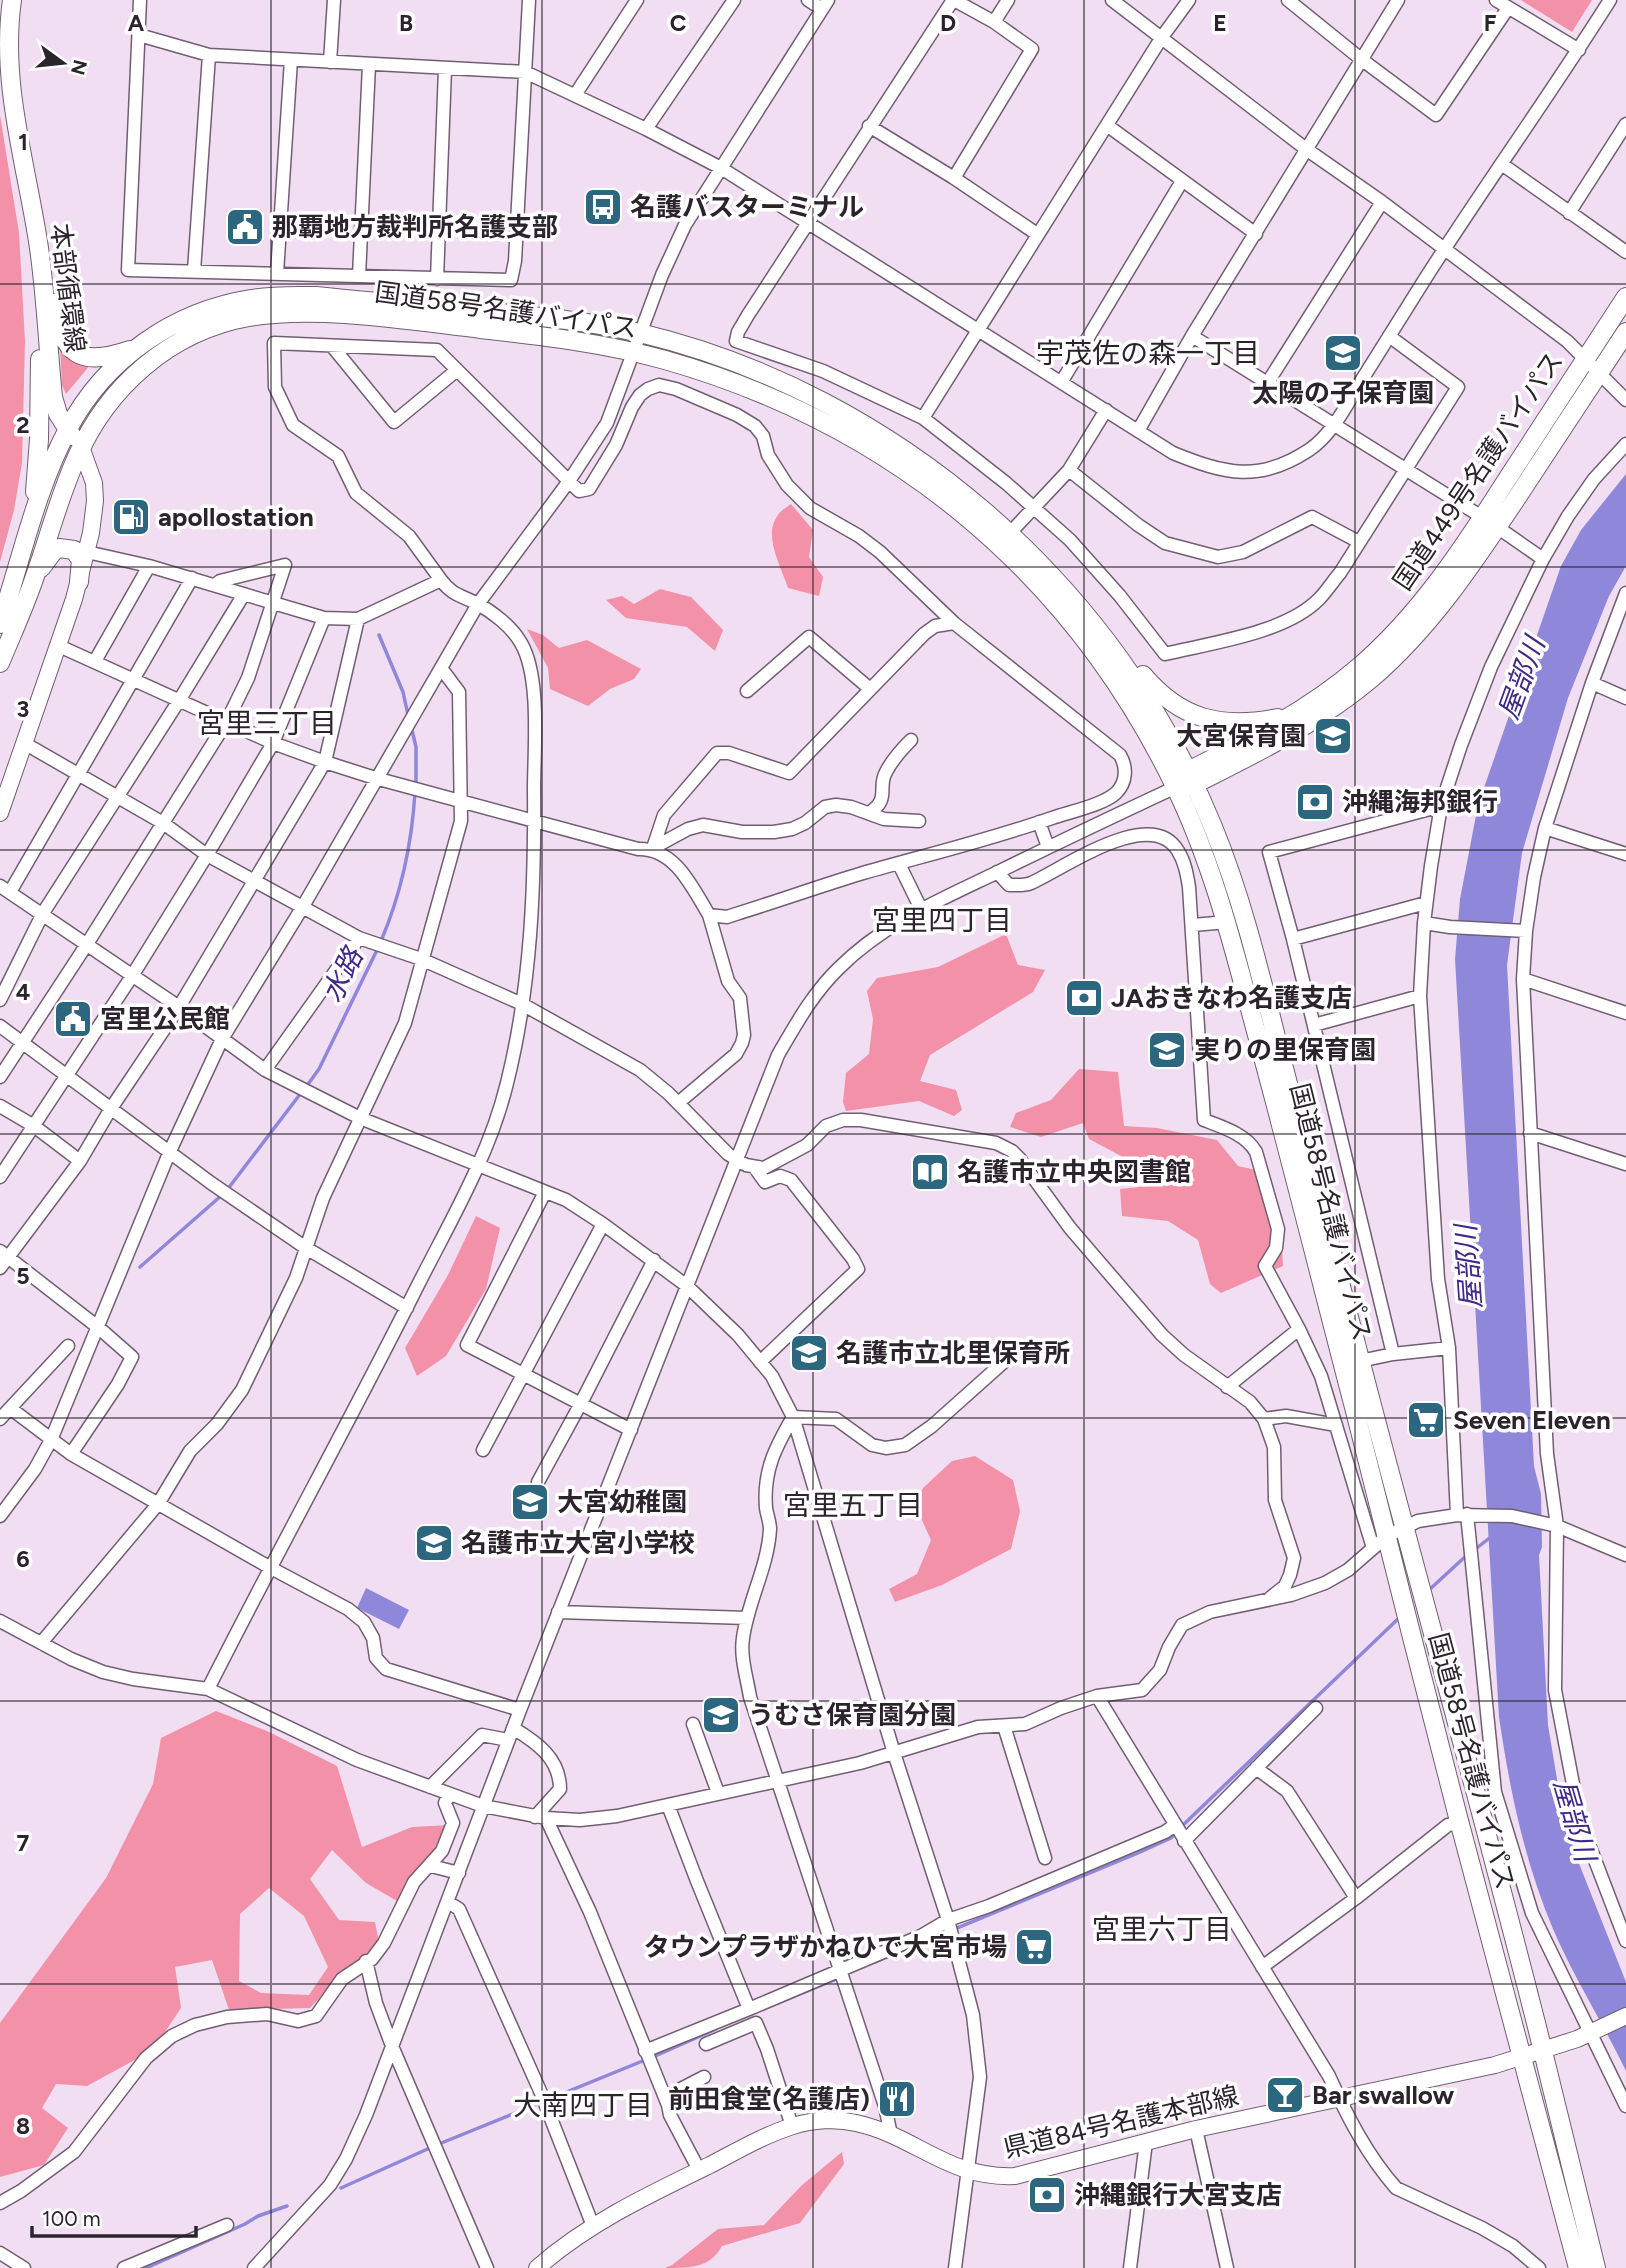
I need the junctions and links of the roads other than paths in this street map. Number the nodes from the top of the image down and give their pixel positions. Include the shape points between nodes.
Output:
1 (12, 0) edge
2 (140, 0) edge
3 (334, 0) edge
4 (529, 0) edge
5 (637, 0) edge
6 (734, 0) edge
7 (808, 0) edge
8 (953, 0) edge
9 (1008, 0) edge
10 (1112, 0) edge
11 (1189, 0) edge
12 (1288, 0) edge
13 (1398, 0) edge
14 (1496, 0) edge
15 (1609, 0) edge
16 (825, 4) edge
17 (1303, 4) edge
18 (1508, 8) junction
19 (994, 22) junction
20 (139, 35) junction
21 (1162, 37) junction
22 (1578, 50) junction
23 (209, 55) junction
24 (1361, 59) junction
25 (291, 60) junction
26 (330, 62) junction
27 (369, 65) junction
28 (445, 69) junction
29 (525, 72) junction
30 (575, 96) junction
31 (1626, 124) edge
32 (1108, 125) junction
33 (869, 126) junction
34 (646, 129) junction
35 (1306, 149) junction
36 (1503, 165) junction
37 (721, 168) junction
38 (954, 178) junction
39 (1182, 181) junction
40 (1382, 202) junction
41 (1569, 213) junction
42 (810, 222) junction
43 (1037, 234) junction
44 (1256, 234) junction
45 (39, 247) junction
46 (1445, 248) junction
47 (1626, 251) edge
48 (194, 271) junction
49 (277, 272) junction
50 (317, 275) junction
51 (359, 276) junction
52 (436, 279) junction
53 (316, 296) junction
54 (1626, 297) edge
55 (46, 316) junction
56 (978, 328) junction
57 (1626, 332) edge
58 (639, 333) junction
59 (1192, 336) junction
60 (1389, 336) junction
61 (332, 346) junction
62 (135, 348) junction
63 (633, 352) junction
64 (1585, 359) junction
65 (457, 370) junction
66 (1599, 374) junction
67 (1062, 381) junction
68 (1268, 382) junction
69 (1626, 400) edge
70 (1106, 410) junction
71 (923, 418) junction
72 (1334, 424) junction
73 (67, 430) junction
74 (1139, 430) junction
75 (1626, 444) edge
76 (81, 447) junction
77 (1406, 469) junction
78 (1069, 470) junction
79 (569, 481) junction
80 (1033, 507) junction
81 (33, 520) junction
82 (1490, 522) junction
83 (1009, 534) junction
84 (1359, 542) junction
85 (87, 552) junction
86 (1543, 559) junction
87 (149, 566) junction
88 (192, 578) junction
89 (441, 580) junction
90 (33, 581) junction
91 (79, 582) junction
92 (215, 585) junction
93 (1626, 593) edge
94 (244, 594) junction
95 (272, 603) junction
96 (478, 604) junction
97 (324, 618) junction
98 (358, 619) junction
99 (954, 623) junction
100 (0, 624) edge
101 (59, 646) junction
102 (1121, 659) junction
103 (95, 661) junction
104 (0, 663) edge
105 (441, 668) junction
106 (134, 679) junction
107 (1592, 684) junction
108 (869, 688) junction
109 (747, 691) dead end
110 (1626, 698) edge
111 (180, 699) junction
112 (1291, 715) junction
113 (227, 720) junction
114 (911, 740) dead end
115 (273, 743) junction
116 (24, 744) junction
117 (325, 762) junction
118 (78, 775) junction
119 (1191, 777) junction
120 (375, 778) junction
121 (1176, 787) junction
122 (117, 797) junction
123 (460, 800) junction
124 (1441, 806) junction
125 (0, 813) edge
126 (869, 813) junction
127 (534, 821) junction
128 (919, 821) dead end
129 (1039, 822) junction
130 (163, 823) junction
131 (1545, 828) junction
132 (1048, 847) junction
133 (653, 848) junction
134 (1626, 853) edge
135 (207, 855) junction
136 (899, 864) junction
137 (997, 872) junction
138 (254, 882) junction
139 (5, 889) edge
140 (1426, 903) junction
141 (302, 908) junction
142 (921, 909) junction
143 (43, 913) junction
144 (709, 915) junction
145 (1227, 922) junction
146 (1423, 923) junction
147 (1193, 925) junction
148 (1522, 932) junction
149 (359, 938) junction
150 (1293, 939) junction
151 (87, 944) junction
152 (421, 959) junction
153 (132, 976) junction
154 (1523, 979) junction
155 (1420, 996) junction
156 (0, 1000) edge
157 (522, 1004) junction
158 (179, 1007) junction
159 (1626, 1013) edge
160 (1314, 1025) junction
161 (0, 1026) edge
162 (222, 1040) junction
163 (24, 1043) junction
164 (265, 1070) junction
165 (65, 1076) junction
166 (0, 1077) edge
167 (678, 1103) junction
168 (0, 1105) edge
169 (110, 1110) junction
170 (360, 1118) junction
171 (34, 1126) junction
172 (1530, 1133) junction
173 (170, 1151) junction
174 (736, 1160) junction
175 (80, 1161) junction
176 (1626, 1164) edge
177 (478, 1165) junction
178 (755, 1168) junction
179 (0, 1177) edge
180 (545, 1192) junction
181 (603, 1224) junction
182 (306, 1248) junction
183 (3, 1259) edge
184 (654, 1260) junction
185 (687, 1286) junction
186 (407, 1308) junction
187 (99, 1328) junction
188 (1300, 1329) junction
189 (68, 1346) dead end
190 (1449, 1348) junction
191 (1017, 1351) dead end
192 (1393, 1354) junction
193 (1360, 1361) junction
194 (760, 1362) junction
195 (524, 1375) junction
196 (1227, 1387) junction
197 (580, 1405) junction
198 (10, 1408) junction
199 (793, 1417) junction
200 (0, 1419) edge
201 (1264, 1419) junction
202 (1336, 1426) junction
203 (631, 1430) junction
204 (51, 1440) junction
205 (484, 1450) dead end
206 (71, 1454) junction
207 (538, 1482) dead end
208 (158, 1504) junction
209 (1462, 1515) junction
210 (0, 1516) edge
211 (1557, 1526) junction
212 (1404, 1527) junction
213 (1380, 1542) junction
214 (1626, 1555) edge
215 (270, 1567) junction
216 (1267, 1600) junction
217 (558, 1612) junction
218 (747, 1618) junction
219 (0, 1621) edge
220 (41, 1643) junction
221 (208, 1689) junction
222 (1097, 1696) junction
223 (1316, 1707) dead end
224 (520, 1710) junction
225 (693, 1724) dead end
226 (1004, 1726) junction
227 (511, 1734) junction
228 (894, 1753) junction
229 (1256, 1768) junction
230 (779, 1782) junction
231 (430, 1787) junction
232 (1495, 1792) junction
233 (718, 1793) junction
234 (449, 1794) junction
235 (1475, 1798) junction
236 (668, 1805) junction
237 (483, 1806) junction
238 (540, 1818) junction
239 (1460, 1823) junction
240 (1175, 1825) junction
241 (1184, 1841) junction
242 (1045, 1858) dead end
243 (431, 1866) junction
244 (459, 1873) junction
245 (1356, 1898) junction
246 (448, 1902) junction
247 (950, 1927) junction
248 (1626, 1941) edge
249 (366, 1961) junction
250 (1262, 1967) junction
251 (839, 1970) junction
252 (749, 2009) junction
253 (1626, 2016) edge
254 (1594, 2033) junction
255 (706, 2044) dead end
256 (392, 2046) junction
257 (1542, 2051) junction
258 (647, 2056) junction
259 (1523, 2057) junction
260 (704, 2077) dead end
261 (1339, 2098) junction
262 (668, 2105) junction
263 (1626, 2106) edge
264 (792, 2126) junction
265 (1196, 2129) junction
266 (891, 2135) junction
267 (1146, 2142) junction
268 (699, 2170) junction
269 (968, 2172) junction
270 (0, 2203) edge
271 (227, 2225) dead end
272 (593, 2225) junction
273 (0, 2253) edge
274 (24, 2268) edge
275 (124, 2268) edge
276 (254, 2268) edge
277 (487, 2268) edge
278 (537, 2268) edge
279 (955, 2268) edge
280 (1130, 2268) edge
281 (1227, 2268) edge
282 (1539, 2268) edge
283 (1577, 2268) edge
284 (1596, 2268) edge

1 - 45 highway, 本部循環線 via 6,78
2 - 20 street
3 - 26 street
4 - 29 street
5 - 30 street
6 - 34 street
7 - 16 street
8 - 19 street
8 - 33 street
9 - 19 street
10 - 21 street
11 - 21 street
12 - 17 street
13 - 24 street
14 - 18 street
15 - 22 street
16 - 37 street
17 - 24 street
18 - 22 street
18 - 24 street via 1436,115
19 - 38 street via 1032,48
20 - 23 street
20 - 48 street via 128,270
21 - 32 street
21 - 35 street
22 - 36 street
23 - 25 street
23 - 48 street
24 - 35 street
25 - 26 street
25 - 49 street
26 - 27 street
27 - 28 street
27 - 51 street
28 - 29 street
28 - 52 street
29 - 30 street
29 - 52 street via 511,280
30 - 34 street
31 - 41 street
32 - 39 street
32 - 43 street
33 - 38 street
33 - 42 street
34 - 37 street
35 - 40 street
35 - 44 street
36 - 41 street
36 - 46 street
37 - 42 street
37 - 58 street via 685,225
38 - 43 street
39 - 44 street
39 - 67 street
40 - 46 street
40 - 68 street
41 - 47 street
42 - 56 street
42 - 71 street via 748,315 736,341 823,371
43 - 56 street
44 - 59 street
45 - 55 highway, 本部循環線
45 - 62 highway via 50,265 60,330 73,350 96,359
46 - 60 street
46 - 64 street
48 - 49 street
49 - 50 street
50 - 51 street
50 - 53 street
51 - 52 street
53 - 58 highway, 国道58号名護バイパス via 542,317
53 - 62 highway, 国道58号名護バイパス via 255,298 223,305 189,317
54 - 64 highway, 国道449号名護バイパス
55 - 73 highway, 本部循環線 via 53,397
55 - 81 highway via 39,368
56 - 67 street
56 - 71 street
57 - 66 highway, 国道449号名護バイパス
58 - 63 street
58 - 83 highway, 国道58号名護バイパス via 737,364 861,422 921,461
59 - 68 street
59 - 74 street
60 - 72 street
60 - 77 street via 1458,387
61 - 65 street via 437,350
61 - 65 street via 394,422
61 - 89 street via 274,343 275,387 281,400 293,425 338,456 356,493 409,537
62 - 73 highway, 国道58号名護バイパス via 104,376
63 - 76 highway, 国道58号名護バイパス via 415,321 327,314 252,317 198,334 144,365 106,406
63 - 79 street via 607,423
63 - 121 highway, 国道58号名護バイパス via 740,385 833,428 896,465 977,525 1026,570 1081,633 1125,697
64 - 66 street
64 - 82 highway, 国道449号名護バイパス
65 - 79 street
66 - 69 street
66 - 82 highway, 国道449号名護バイパス
67 - 70 street
68 - 72 street
70 - 74 street
70 - 78 street
71 - 80 street
72 - 74 street via 1310,449 1274,467 1243,474 1173,453
72 - 77 street
73 - 76 highway, 本部循環線
73 - 81 highway, 国道58号名護バイパス
75 - 86 street via 1594,479
76 - 85 main road, 本部循環線 via 91,469 95,501
76 - 90 highway, 国道58号名護バイパス
77 - 82 street
77 - 84 street
78 - 80 street
78 - 84 street via 1138,525 1166,543 1192,551 1218,556 1243,552 1312,517
79 - 96 street
79 - 99 street via 579,491 589,489 632,407 648,389 659,385 689,393 755,426 787,485 810,508 880,552
80 - 83 street
80 - 84 street via 1070,540 1165,654 1263,631 1291,619 1319,600
81 - 100 highway, 国道58号名護バイパス
82 - 86 street
82 - 112 highway, 国道449号名護バイパス via 1403,624 1359,667
82 - 119 highway, 国道449号名護バイパス via 1433,616 1370,679 1289,735
83 - 102 highway, 国道58号名護バイパス via 1077,603
85 - 87 street
85 - 91 main road, 本部循環線
86 - 124 street via 1491,667
87 - 88 street
87 - 103 street
88 - 92 street
88 - 106 street
89 - 96 street via 450,593
89 - 98 street
90 - 91 highway via 53,552 64,548 74,550 82,560
90 - 104 highway, 国道58号名護バイパス
91 - 101 main road, 本部循環線
92 - 94 street
92 - 95 street via 285,565
93 - 107 street
94 - 95 street
94 - 111 street
95 - 97 street
95 - 113 street via 248,678
96 - 105 street
96 - 127 street via 510,628 527,657 533,695
97 - 98 street
97 - 115 street
98 - 117 street
99 - 108 street via 935,626 923,634
99 - 129 street via 1120,755 1125,764 1117,793
101 - 103 street
101 - 116 main road, 本部循環線
102 - 112 highway via 1163,697 1202,717 1233,724
102 - 119 highway, 国道58号名護バイパス
103 - 106 street
105 - 120 street
105 - 123 street via 459,692
106 - 111 street
106 - 118 street
107 - 110 street
107 - 131 street
108 - 109 street via 809,637
108 - 133 street via 789,773 729,752 717,753 664,815
111 - 113 street
111 - 122 street
112 - 119 highway, 国道449号名護バイパス
113 - 115 street
113 - 130 street
114 - 126 street via 893,758 884,774 883,797
115 - 117 street
115 - 135 street
116 - 118 street
116 - 125 main road, 本部循環線
117 - 120 street
117 - 138 street
118 - 122 street
118 - 139 street
119 - 121 highway, 国道449号名護バイパス
119 - 193 highway, 国道58号名護バイパス via 1242,910
120 - 123 street
120 - 141 street
121 - 132 street
121 - 145 highway, 国道58号名護バイパス
122 - 130 street
122 - 143 street
123 - 127 street
123 - 152 street via 461,821
124 - 140 street
124 - 150 street via 1269,852
126 - 128 street via 884,819
126 - 133 street via 825,807 805,823 774,832 703,825
127 - 133 street via 638,849
127 - 157 street
129 - 132 street
129 - 136 street
130 - 135 street
130 - 151 street
131 - 134 street
131 - 148 street
132 - 137 street
133 - 144 street via 679,867
135 - 138 street
135 - 153 street
136 - 142 street
136 - 144 street via 727,917
137 - 142 street
137 - 147 street via 1009,885 1029,884 1086,854 1139,834 1153,834 1177,848 1184,862
138 - 141 street
138 - 158 street
139 - 143 street
140 - 146 street
140 - 150 street
141 - 149 street
141 - 162 street
142 - 174 street via 856,952 807,1006 778,1055
143 - 151 street
143 - 156 street
144 - 167 street via 728,981 740,998 744,1035 736,1054
145 - 147 street
145 - 213 highway, 国道58号名護バイパス
146 - 148 street
146 - 155 street
147 - 188 street via 1204,1120 1250,1143 1255,1152 1278,1230 1276,1248 1265,1266
148 - 154 street
149 - 152 street
149 - 164 street
150 - 160 street
151 - 153 street
151 - 163 street
152 - 157 street
152 - 170 street via 405,1023
153 - 158 street
153 - 165 street
154 - 159 street
154 - 172 street
155 - 160 street
155 - 190 street via 1438,1279
157 - 167 street via 640,1070
157 - 177 street via 508,1082
158 - 162 street
158 - 169 street
160 - 192 street
161 - 163 street
162 - 164 street
162 - 173 street
163 - 165 street
163 - 166 street
164 - 170 street
165 - 169 street
165 - 171 street
167 - 174 street
168 - 171 street
169 - 173 street
169 - 175 street
170 - 177 street
170 - 182 street
171 - 175 street
171 - 179 street
172 - 176 street
172 - 211 street via 1547,1454
173 - 182 street
173 - 187 street
174 - 178 street
174 - 185 street
175 - 183 street
177 - 180 street
177 - 186 street
178 - 194 street via 765,1182 780,1176 791,1180 858,1269
178 - 196 street via 779,1162 826,1126 844,1120 1004,1146 1019,1158 1070,1228 1163,1335
180 - 181 street
180 - 195 street via 467,1345
181 - 184 street
181 - 195 street
182 - 186 street
182 - 208 street via 242,1390 190,1451
183 - 187 street
184 - 185 street
184 - 197 street
185 - 194 street
185 - 203 street
186 - 215 street
187 - 204 street
187 - 206 street via 132,1357
188 - 196 street
188 - 202 street
189 - 198 street
190 - 192 street
190 - 209 street
191 - 199 street via 905,1445 872,1445 836,1419
192 - 193 street
193 - 212 highway, 国道58号名護バイパス
194 - 199 street
195 - 197 street
195 - 205 street
196 - 201 street via 1250,1402
197 - 203 street
197 - 207 street
198 - 200 street
198 - 204 street
199 - 218 street via 770,1460 766,1498 770,1527
199 - 228 street
201 - 202 street via 1286,1416
201 - 216 street via 1274,1447 1275,1500 1294,1558 1285,1586
202 - 213 street
203 - 217 street
204 - 206 street
204 - 210 street
206 - 208 street
208 - 215 street
208 - 220 street
209 - 211 street via 1512,1516
209 - 212 street
209 - 232 street
211 - 214 street
211 - 248 street via 1555,1690 1582,1825
212 - 213 street
212 - 235 highway, 国道58号名護バイパス
213 - 216 street via 1325,1583
213 - 239 highway, 国道58号名護バイパス
215 - 221 street
215 - 224 street via 364,1622 373,1637 376,1658 386,1669
216 - 222 street via 1210,1612 1182,1625 1160,1670 1142,1690
217 - 218 street
217 - 224 street
218 - 230 street via 742,1641 750,1697
219 - 220 street
220 - 221 street via 103,1672
221 - 231 street via 357,1760
222 - 226 street via 1025,1724
222 - 240 street
223 - 229 street
224 - 227 street
225 - 233 street
226 - 228 street via 978,1727
226 - 242 street
227 - 231 street via 482,1735
227 - 237 street
227 - 238 street via 534,1740 546,1752 560,1780 560,1789
228 - 230 street
228 - 247 street
229 - 241 street
229 - 245 street via 1287,1791
230 - 233 street
230 - 251 street
231 - 234 street
232 - 235 street
232 - 254 street via 1531,1913
233 - 236 street
234 - 237 street
234 - 243 street via 445,1802 453,1823 443,1851
235 - 257 highway, 国道58号名護バイパス
236 - 238 street via 580,1820
236 - 252 street
237 - 238 street
237 - 244 street
238 - 258 street via 590,1912
239 - 245 street via 1448,1825
239 - 259 highway, 国道58号名護バイパス
240 - 241 street
240 - 247 street
241 - 250 street
243 - 244 street
243 - 249 street via 414,1882 384,1943
244 - 246 street
245 - 250 street
246 - 256 street
246 - 272 street via 459,1909 541,2093
247 - 251 street
247 - 269 street via 985,2078
249 - 256 street
249 - 270 street via 342,1979 316,2016 298,2021 267,2014 227,2017 172,2036 146,2058 74,2152
250 - 261 street
251 - 252 street
251 - 266 street
252 - 258 street
253 - 254 main road, 県道84号名護本部線
254 - 257 main road, 県道84号名護本部線
254 - 263 street
255 - 264 street via 756,2023
256 - 276 street via 366,2115 330,2185
256 - 277 street
257 - 259 main road, 県道84号名護本部線
257 - 284 highway, 国道58号名護バイパス
258 - 262 street
259 - 261 main road, 県道84号名護本部線
259 - 283 highway, 国道58号名護バイパス
260 - 262 street via 673,2093
261 - 265 main road, 県道84号名護本部線
261 - 282 street via 1395,2188 1482,2228
262 - 268 street
264 - 266 main road, 県道84号名護本部線 via 846,2121
264 - 268 main road, 県道84号名護本部線
265 - 267 main road, 県道84号名護本部線
265 - 281 street
266 - 269 main road, 県道84号名護本部線
267 - 269 main road, 県道84号名護本部線 via 1015,2176
267 - 280 street
268 - 272 main road, 県道84号名護本部線
269 - 279 street
271 - 275 street
272 - 278 main road, 県道84号名護本部線
273 - 274 street

